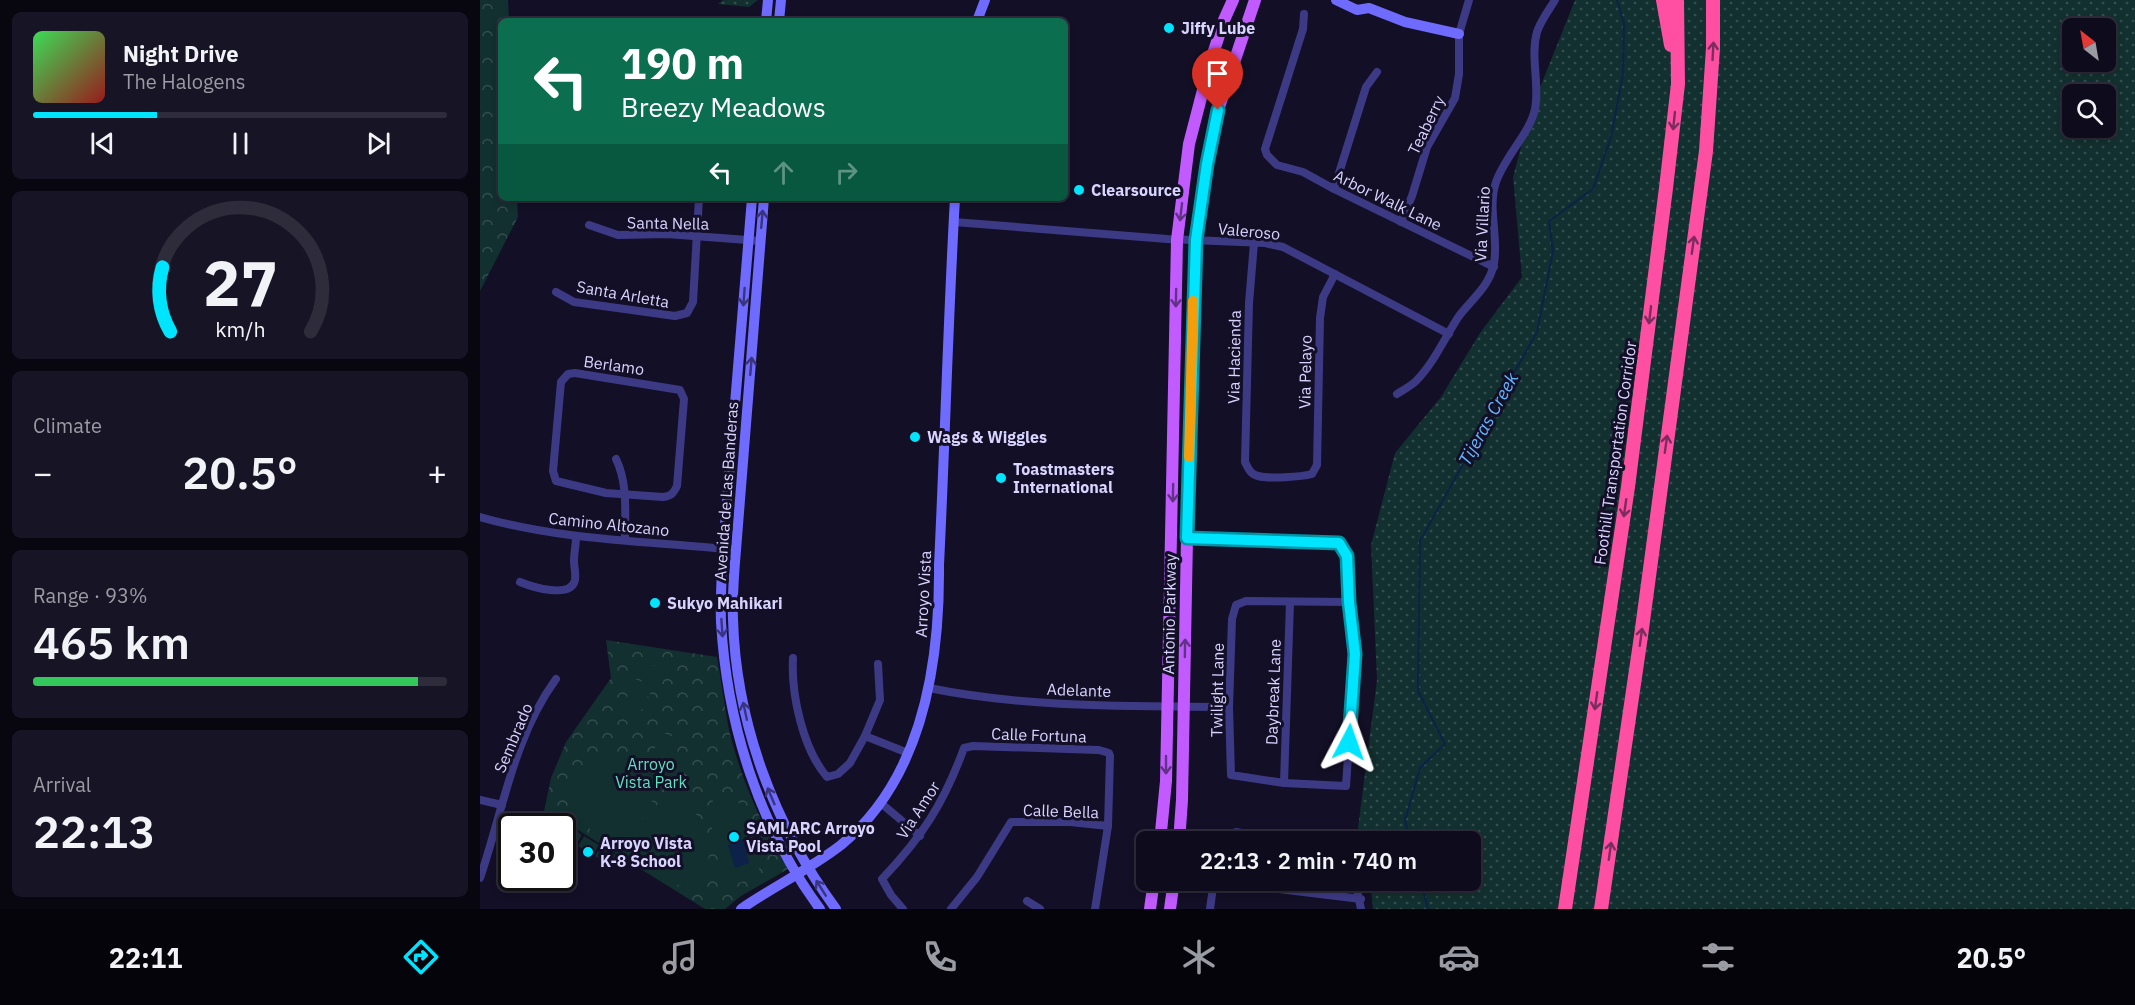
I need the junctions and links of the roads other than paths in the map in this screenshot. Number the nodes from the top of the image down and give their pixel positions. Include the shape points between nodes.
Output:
1 (768, 0) edge
2 (773, 0) edge
3 (781, 0) edge
4 (985, 0) edge
5 (1228, 0) edge
6 (1233, 0) edge
7 (1255, 0) edge
8 (1336, 0) edge
9 (1555, 0) edge
10 (1663, 0) edge
11 (1677, 0) edge
12 (1713, 0) edge
13 (1466, 1) edge
14 (1366, 4) edge
15 (1304, 14) dead end
16 (772, 18) edge
17 (772, 18) edge
18 (772, 18) edge
19 (978, 18) edge
20 (1224, 20) junction
21 (1459, 34) junction
22 (1377, 72) dead end
23 (1678, 84) junction
24 (1334, 189) junction
25 (699, 201) edge
26 (752, 201) edge
27 (764, 201) edge
28 (955, 201) edge
29 (954, 222) junction
30 (1401, 222) junction
31 (589, 225) dead end
32 (697, 236) junction
33 (747, 239) junction
34 (1177, 240) junction
35 (1196, 240) junction
36 (761, 241) junction
37 (1254, 243) junction
38 (1494, 267) junction
39 (1335, 274) junction
40 (556, 292) dead end
41 (1449, 334) junction
42 (1397, 394) dead end
43 (616, 459) dead end
44 (1312, 474) joint
45 (624, 495) junction
46 (480, 517) edge
47 (576, 537) junction
48 (1187, 538) junction
49 (625, 540) junction
50 (723, 549) junction
51 (736, 550) junction
52 (520, 582) dead end
53 (1290, 602) junction
54 (1349, 602) junction
55 (793, 658) dead end
56 (878, 664) dead end
57 (556, 679) dead end
58 (929, 688) junction
59 (1166, 706) junction
60 (1184, 707) junction
61 (1229, 707) junction
62 (866, 736) junction
63 (964, 748) joint
64 (908, 753) junction
65 (1284, 783) junction
66 (480, 800) edge
67 (882, 804) junction
68 (502, 805) junction
69 (1108, 826) junction
70 (1161, 831) edge
71 (1179, 831) edge
72 (920, 836) junction
73 (808, 866) junction
74 (797, 873) junction
75 (480, 878) edge
76 (1152, 891) edge
77 (1172, 891) edge
78 (1213, 891) edge
79 (1296, 891) edge
80 (1358, 891) edge
81 (1361, 899) junction
82 (1027, 901) dead end
83 (741, 909) edge
84 (820, 909) edge
85 (836, 909) edge
86 (903, 909) edge
87 (951, 909) edge
88 (1040, 909) edge
89 (1095, 909) edge
90 (1150, 909) edge
91 (1170, 909) edge
92 (1210, 909) edge
93 (1361, 909) edge
94 (1565, 909) edge
95 (1601, 909) edge

1 - 16 main road
2 - 17 main road
3 - 18 main road
4 - 19 main road
5 - 20 main road
6 - 20 main road, Antonio Parkway
7 - 35 main road, Antonio Parkway via 1218,110
8 - 14 main road via 1357,10
9 - 38 street, Via Villario via 1537,34 1535,111 1496,183 1492,218
10 - 23 highway
11 - 23 highway, Foothill Transportation Corridor
95 -> 12 highway via 1706,151
13 - 21 street, Teaberry
14 - 21 main road via 1405,22
15 - 24 street, Arbor Walk Lane via 1303,29 1265,149 1277,165 1303,172
20 -> 34 main road, Antonio Parkway via 1189,144
21 - 30 street, Teaberry via 1460,74 1455,98 1427,147
22 - 24 street via 1366,87
23 -> 94 highway, Foothill Transportation Corridor via 1628,487
24 - 30 street, Arbor Walk Lane
25 - 32 street
26 - 33 main road, Avenida de Las Banderas
36 -> 27 main road, Avenida de Las Banderas
28 - 29 main road, Arroyo Vista
29 - 34 street, Valeroso
29 - 58 main road, Arroyo Vista via 939,607
30 - 38 street, Arbor Walk Lane
31 - 32 street, Santa Nella via 618,235
32 - 33 street, Santa Nella
32 - 40 street, Santa Arletta via 693,302 687,313 675,316 574,302
33 - 36 street, Santa Nella
33 -> 50 main road, Avenida de Las Banderas
34 - 35 street, Valeroso
34 -> 59 main road, Antonio Parkway
35 - 37 street, Valeroso
35 - 48 main road, Antonio Parkway
51 -> 36 main road, Avenida de Las Banderas
37 - 39 street, Valeroso via 1283,247
37 - 44 street, Via Hacienda via 1245,462 1257,476
38 - 41 street, Via Villario via 1487,283
39 - 41 street, Valeroso
39 - 44 street, Via Pelayo via 1323,297 1320,318 1317,465
41 - 42 street, Via Villario via 1416,381
43 - 45 street
45 - 45 street, Berlamo via 670,496 674,492 683,394 674,388 568,374 561,382 554,477 562,484
45 - 49 street
46 - 47 street, Camino Altozano via 518,528
47 - 49 street, Camino Altozano
47 - 52 street via 575,581 571,587 562,591
48 - 54 street via 1339,543 1347,556
60 -> 48 main road, Antonio Parkway
49 - 50 street, Camino Altozano
50 - 51 street, Camino Altozano
50 -> 74 main road, Avenida de Las Banderas via 721,620 727,685 736,727 757,795
73 -> 51 main road, Avenida de Las Banderas via 769,790 748,724 733,620
53 - 54 street
53 - 61 street, Twilight Lane via 1246,601 1236,605 1232,619
53 - 65 street, Daybreak Lane
54 - 65 street via 1355,654 1346,786
55 - 62 street via 792,675 803,731 816,765 827,777 838,774 850,763
56 - 62 street via 880,700
57 - 68 street, Sembrado via 523,740
58 - 59 street, Adelante via 1013,701
58 - 64 main road, Arroyo Vista
59 - 60 street, Adelante
59 -> 70 main road, Antonio Parkway
60 - 61 street, Adelante
60 - 71 main road, Antonio Parkway
61 - 65 street, Twilight Lane via 1231,775
62 - 64 street
63 - 69 street, Calle Fortuna via 1106,751 1110,756
63 - 72 street, Via Amor via 938,811
64 - 67 main road, Arroyo Vista
66 - 68 street
67 - 72 street
67 - 73 main road, Arroyo Vista via 840,846
68 - 75 street, Sembrado
69 - 87 street, Calle Bella via 1011,822 978,877
69 - 89 street
72 - 86 street, Via Amor via 882,879
73 - 74 main road, Arroyo Vista
85 -> 73 main road, Avenida de Las Banderas
74 - 83 main road, Arroyo Vista
74 - 84 main road, Avenida de Las Banderas
76 - 90 main road
77 - 91 main road
78 - 92 street
79 - 81 street
80 - 81 street
81 - 93 street
82 - 88 street

